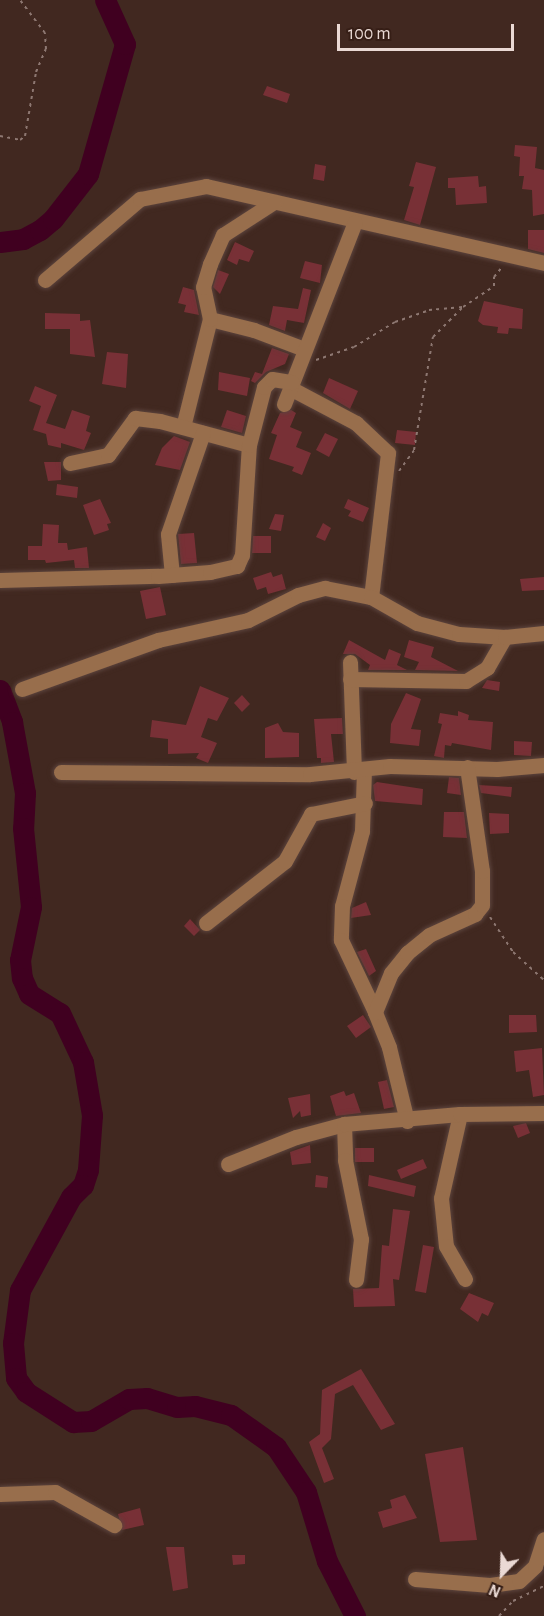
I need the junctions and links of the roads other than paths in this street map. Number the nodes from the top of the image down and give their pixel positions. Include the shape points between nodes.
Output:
1 (274, 202) junction
2 (355, 222) junction
3 (544, 263) edge
4 (45, 280) dead end
5 (210, 319) junction
6 (301, 356) junction
7 (291, 385) junction
8 (284, 404) dead end
9 (183, 427) junction
10 (204, 433) junction
11 (249, 445) junction
12 (70, 463) dead end
13 (172, 575) junction
14 (0, 580) edge
15 (372, 597) junction
16 (544, 633) edge
17 (505, 637) junction
18 (350, 662) dead end
19 (351, 679) junction
20 (22, 689) dead end
21 (544, 765) edge
22 (467, 767) junction
23 (359, 771) junction
24 (61, 772) dead end
25 (365, 803) junction
26 (206, 923) dead end
27 (375, 1012) junction
28 (544, 1113) edge
29 (460, 1114) junction
30 (407, 1121) junction
31 (344, 1124) junction
32 (228, 1164) dead end
33 (465, 1279) dead end
34 (356, 1280) dead end
35 (0, 1494) edge
36 (114, 1526) dead end
37 (544, 1539) edge
38 (540, 1567) edge
39 (415, 1578) dead end

1 - 2 street
1 - 4 street via 233,189 206,186 140,199
1 - 5 street via 229,230 219,242 203,282
2 - 3 street
2 - 6 street
5 - 6 street via 254,330
5 - 9 street
6 - 7 street
7 - 8 street
7 - 11 street via 274,378 265,384
7 - 15 street via 356,423 388,453
9 - 10 street
9 - 12 street via 135,418 108,454
10 - 11 street
10 - 13 street via 168,534
11 - 13 street via 240,562 210,573
13 - 14 street
15 - 17 street via 417,623 459,634
15 - 20 street via 334,588 310,591 248,620 125,650
16 - 17 street
17 - 19 street via 488,668 466,681
18 - 19 street
19 - 23 street
21 - 22 street
22 - 23 street via 400,766
22 - 27 street via 482,871 482,905 474,914 429,935 407,953 391,973
23 - 24 street
23 - 25 street
25 - 26 street via 311,814 285,861
25 - 27 street via 358,851 342,906 341,940
27 - 30 street via 389,1047
28 - 29 street
29 - 30 street
29 - 33 street via 441,1198 446,1246
30 - 31 street
31 - 32 street via 296,1137
31 - 34 street via 345,1160 361,1239
35 - 36 street via 55,1492
37 - 38 street
38 - 39 street via 519,1581 499,1585

